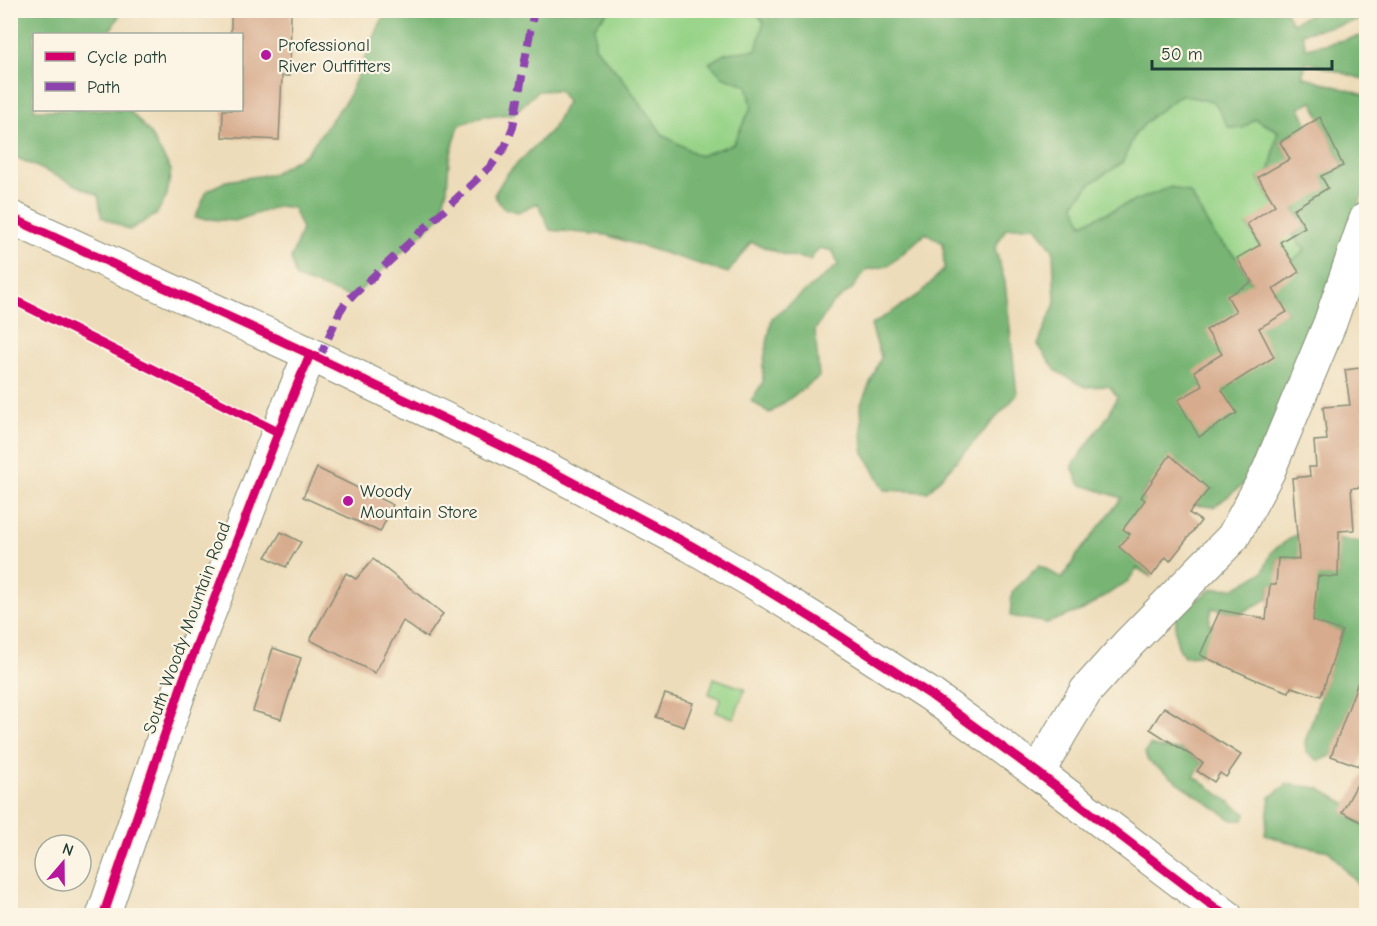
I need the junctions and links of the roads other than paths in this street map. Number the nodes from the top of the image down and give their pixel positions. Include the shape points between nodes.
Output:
1 (10, 217) edge
2 (1366, 219) edge
3 (310, 354) junction
4 (1038, 772) junction
5 (103, 915) edge
6 (1226, 915) edge

1 - 3 main road
2 - 4 main road via 1330,323 1268,472 1233,537 1086,691
3 - 4 main road via 534,462 750,580 931,695
3 - 5 main road, South Woody Mountain Road via 184,678
4 - 6 main road

